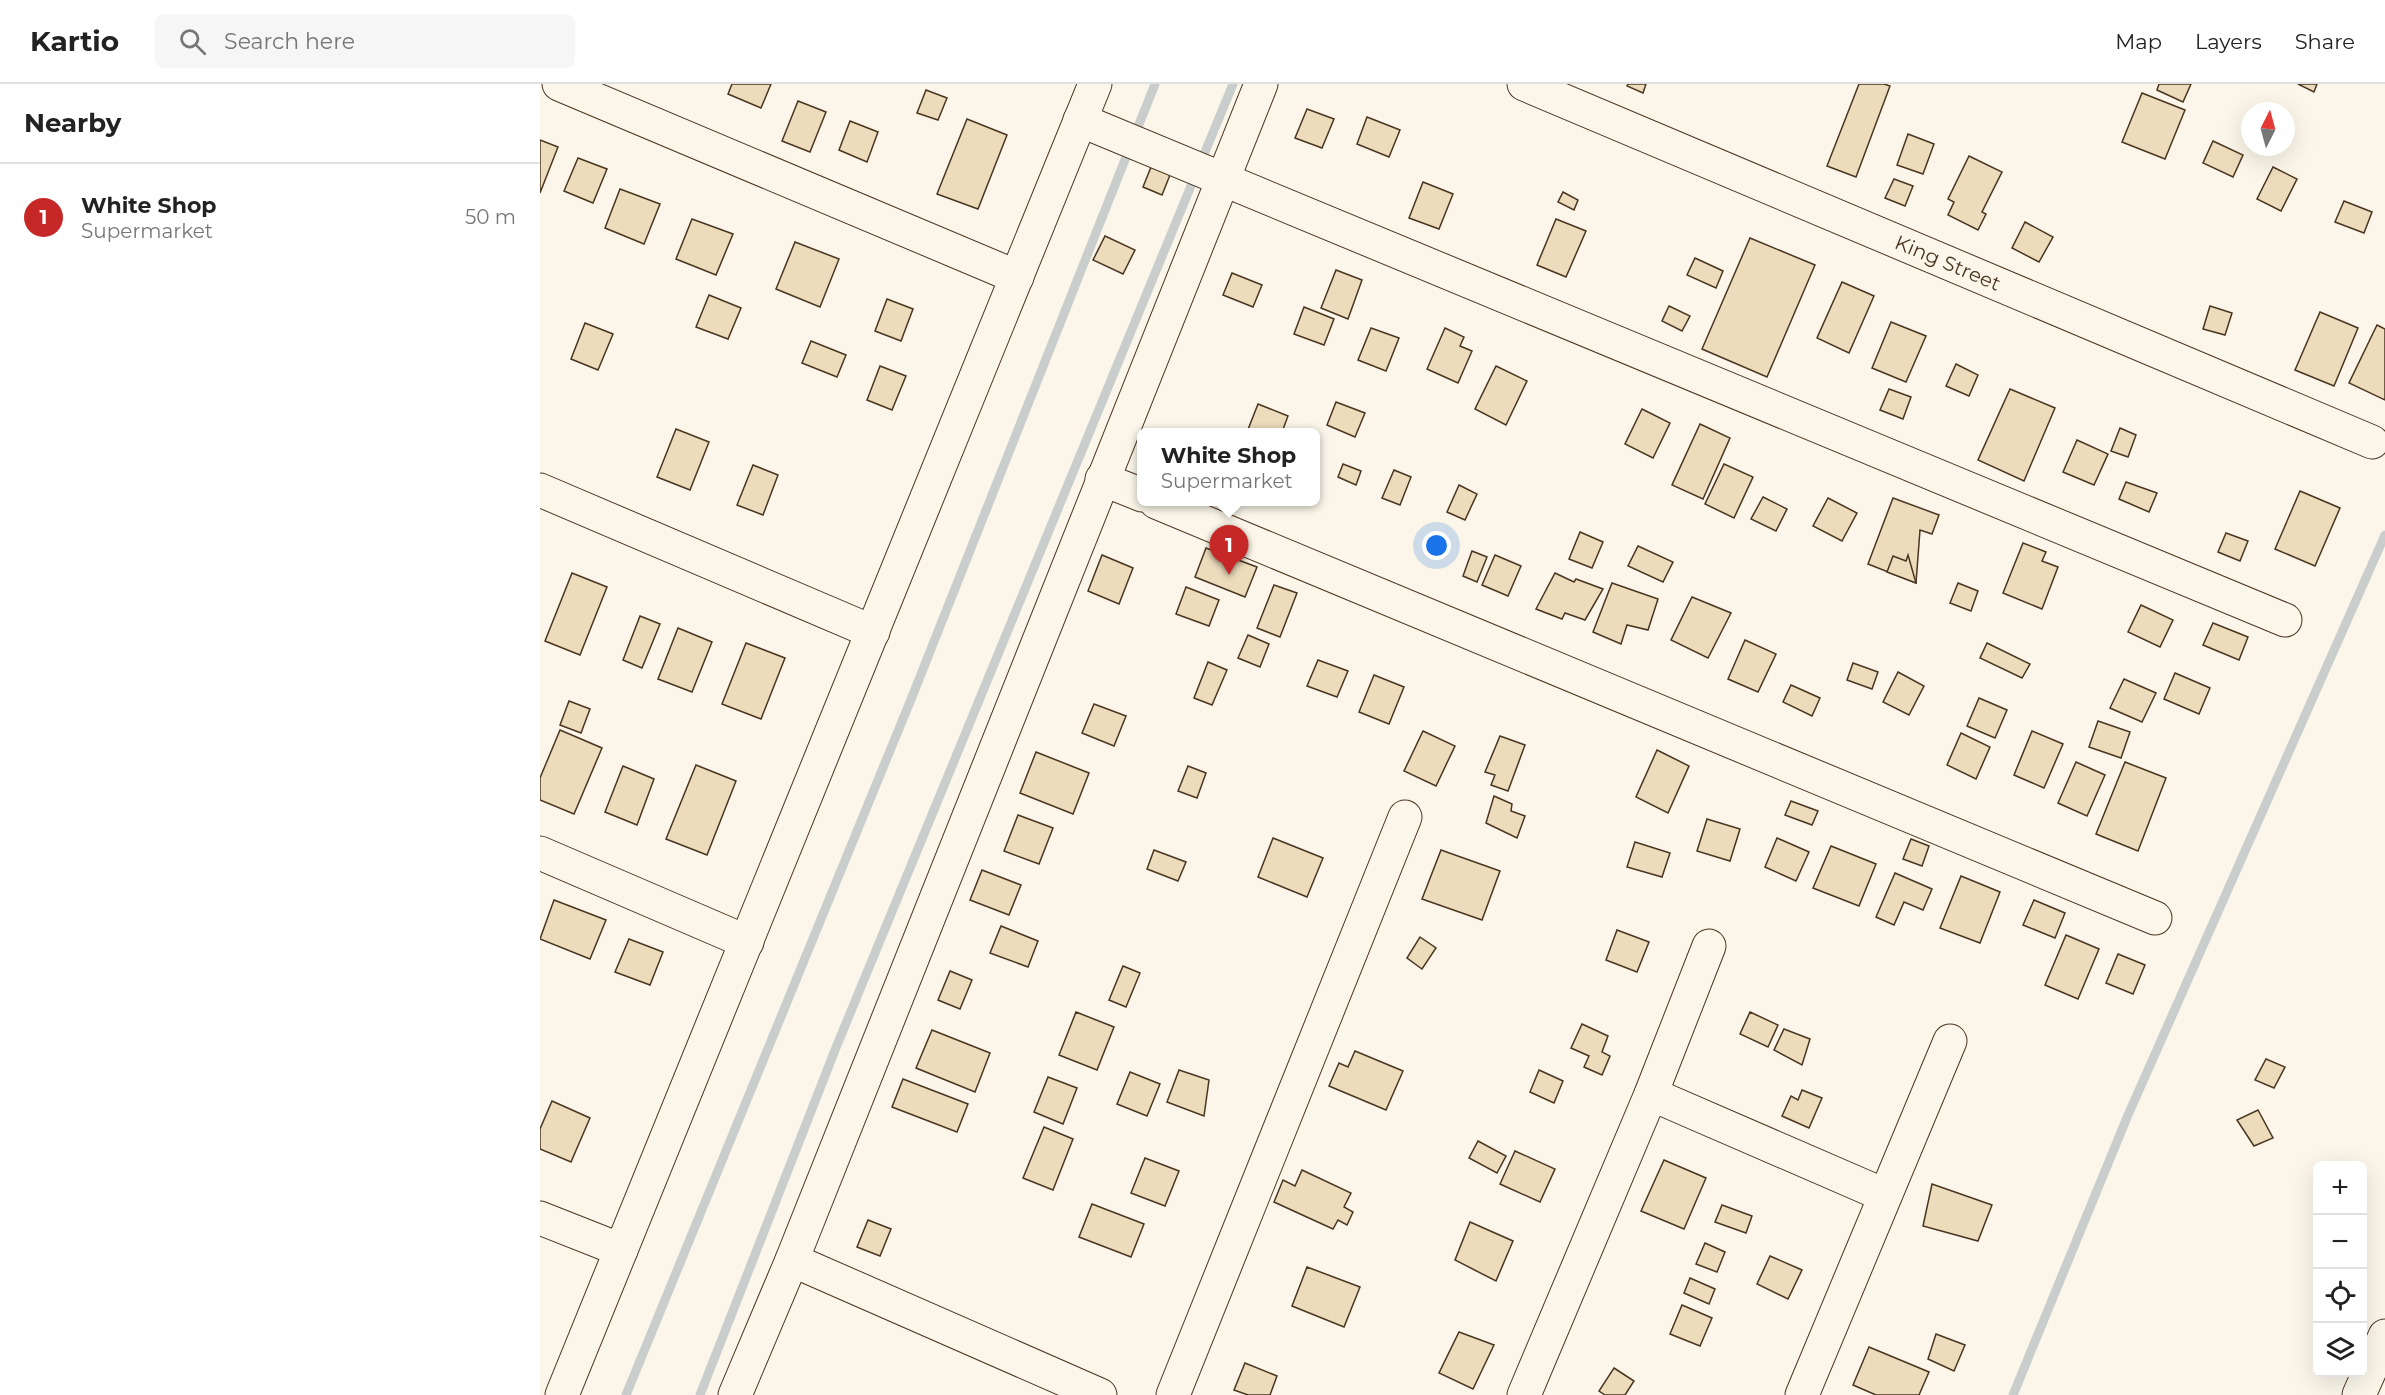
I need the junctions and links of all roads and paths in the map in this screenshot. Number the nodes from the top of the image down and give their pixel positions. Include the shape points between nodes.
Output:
1 (558, 84) edge
2 (1095, 84) edge
3 (1261, 84) edge
4 (1524, 84) edge
5 (1080, 120) junction
6 (1222, 179) junction
7 (1017, 277) junction
8 (2372, 442) dead end
9 (1102, 479) junction
10 (540, 490) edge
11 (1137, 493) edge
12 (1168, 506) edge
13 (2285, 620) dead end
14 (873, 632) junction
15 (1405, 817) dead end
16 (540, 853) edge
17 (2155, 918) dead end
18 (747, 942) junction
19 (1709, 946) dead end
20 (1950, 1041) dead end
21 (1651, 1094) junction
22 (1884, 1195) junction
23 (540, 1218) edge
24 (621, 1250) junction
25 (792, 1260) junction
26 (2385, 1336) edge
27 (562, 1395) edge
28 (735, 1395) edge
29 (1100, 1395) edge
30 (1173, 1395) edge
31 (1524, 1395) edge
32 (1802, 1395) edge
33 (2359, 1395) edge

1 - 7 street
2 - 5 street
3 - 6 street
4 - 8 street, King Street
5 - 6 street
5 - 7 street
6 - 9 street
6 - 13 street
7 - 14 street
9 - 11 street
9 - 25 street
10 - 14 street
12 - 17 street
14 - 18 street
15 - 30 street
16 - 18 street
18 - 24 street
19 - 21 street
20 - 22 street
21 - 22 street
21 - 31 street
22 - 32 street
23 - 24 street
24 - 27 street
25 - 28 street
25 - 29 street
26 - 33 street

